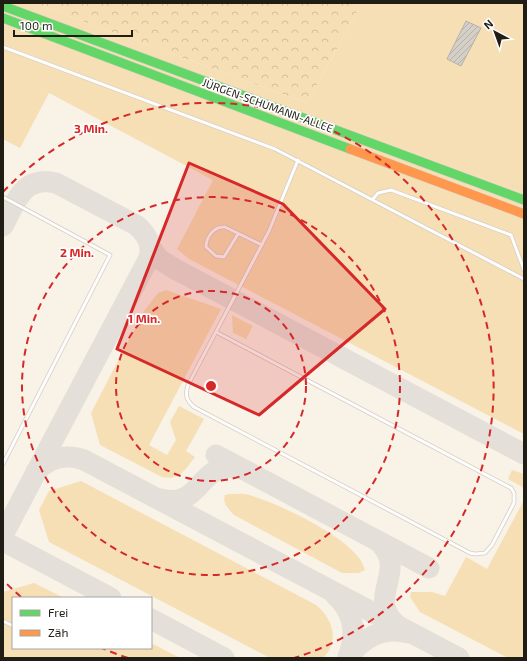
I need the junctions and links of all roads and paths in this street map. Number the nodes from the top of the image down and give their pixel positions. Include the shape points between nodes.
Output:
1 (3, 6) edge
2 (3, 18) edge
3 (3, 46) edge
4 (298, 160) junction
5 (511, 185) dead end
6 (524, 190) edge
7 (3, 197) edge
8 (373, 199) junction
9 (524, 200) edge
10 (524, 214) edge
11 (238, 234) junction
12 (262, 245) junction
13 (524, 270) edge
14 (524, 279) edge
15 (216, 332) junction
16 (3, 464) edge
17 (3, 621) edge
18 (12, 626) edge

1 - 9 street, JÜRGEN-SCHUMANN-ALLEE
2 - 10 street, JÜRGEN-SCHUMANN-ALLEE
3 - 4 lane via 252,140
4 - 8 lane
4 - 12 lane
5 - 6 path via 514,184
7 - 16 lane via 110,255
8 - 13 lane via 378,193 391,190 511,235
8 - 14 lane
11 - 11 lane via 225,227 216,228 206,247 216,256 224,257
11 - 12 lane
12 - 15 lane
15 - 15 lane via 186,392 188,402 194,407 470,553 480,554 489,550 514,503 511,488
17 - 18 lane

